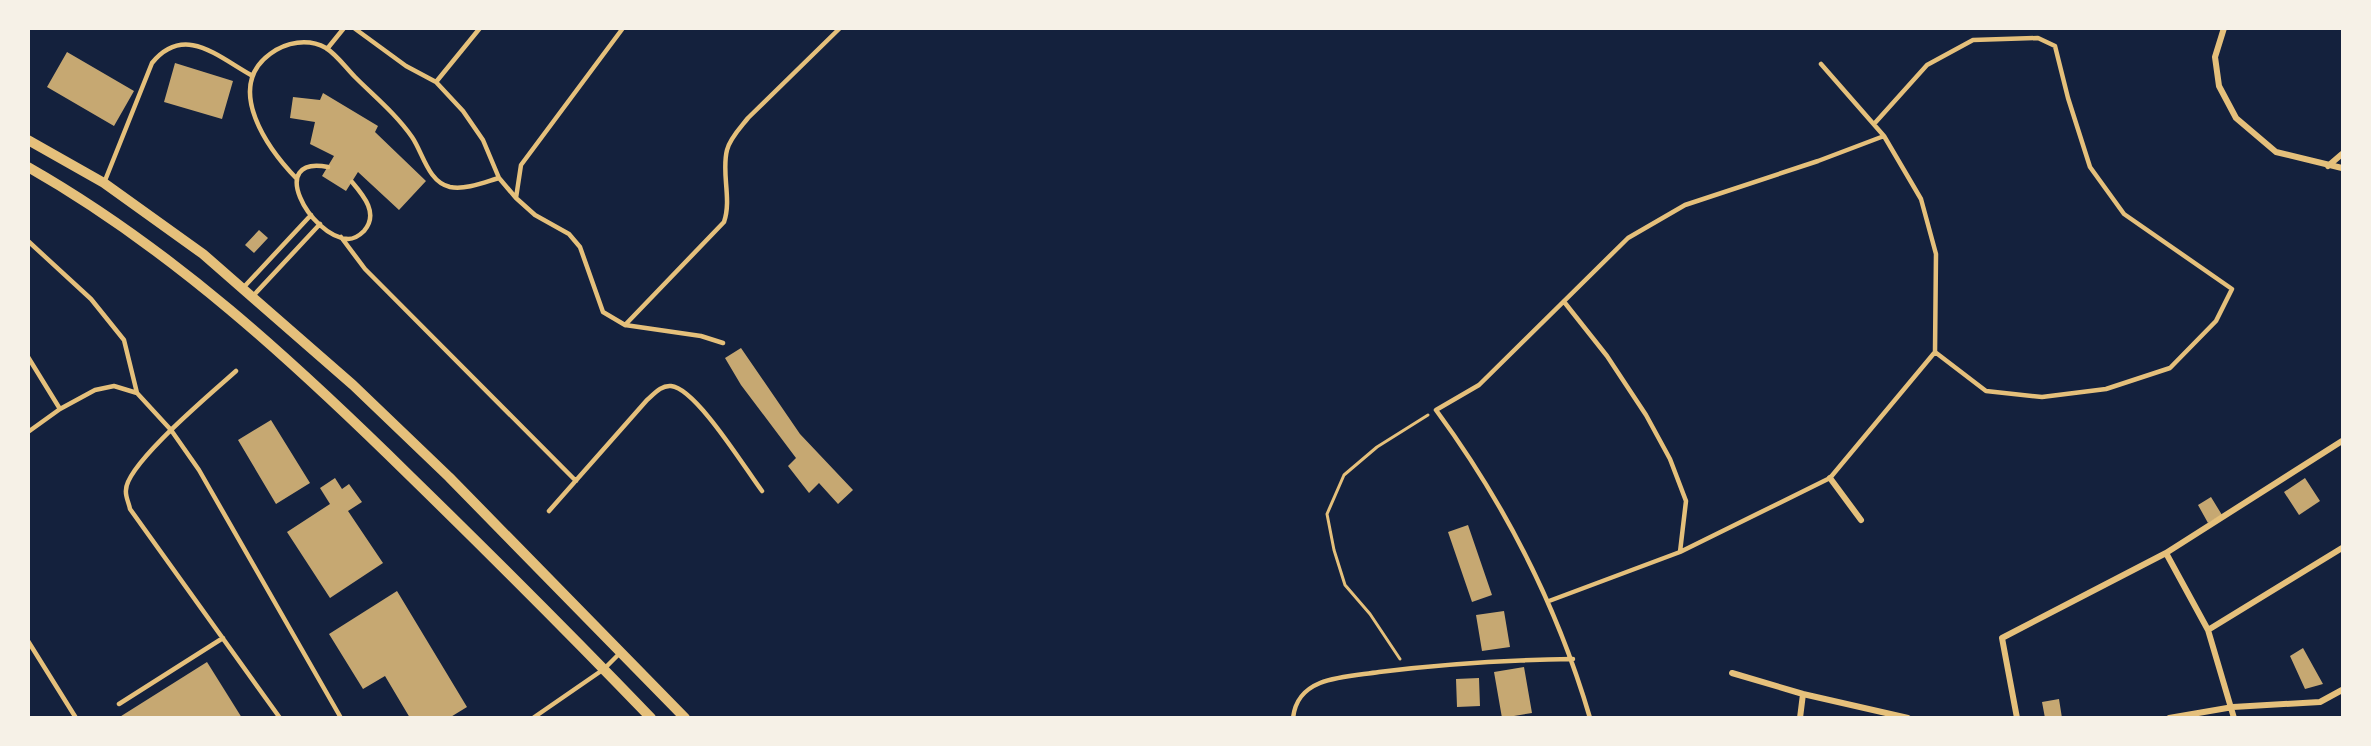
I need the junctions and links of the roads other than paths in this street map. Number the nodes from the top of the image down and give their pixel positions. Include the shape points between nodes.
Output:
1 (344, 28) edge
2 (354, 28) edge
3 (480, 28) edge
4 (623, 28) edge
5 (840, 28) edge
6 (2224, 28) edge
7 (327, 49) junction
8 (1821, 64) dead end
9 (251, 75) junction
10 (436, 82) junction
11 (1874, 124) junction
12 (1884, 136) junction
13 (28, 140) edge
14 (2343, 154) edge
15 (2328, 166) junction
16 (28, 167) edge
17 (328, 167) dead end
18 (2343, 168) edge
19 (499, 178) junction
20 (297, 179) junction
21 (352, 182) dead end
22 (104, 183) junction
23 (516, 198) junction
24 (311, 215) junction
25 (321, 224) junction
26 (341, 237) junction
27 (28, 241) edge
28 (243, 288) junction
29 (253, 296) junction
30 (1565, 303) junction
31 (625, 325) junction
32 (723, 343) dead end
33 (1935, 352) junction
34 (28, 357) edge
35 (236, 371) dead end
36 (137, 393) junction
37 (60, 409) junction
38 (171, 429) junction
39 (28, 432) edge
40 (2343, 441) edge
41 (1830, 477) junction
42 (576, 481) junction
43 (762, 491) dead end
44 (549, 511) dead end
45 (1861, 520) dead end
46 (2343, 548) edge
47 (1680, 552) junction
48 (2166, 553) junction
49 (1549, 601) junction
50 (2208, 630) junction
51 (223, 638) junction
52 (28, 641) edge
53 (621, 652) junction
54 (1573, 659) junction
55 (604, 669) junction
56 (1732, 673) dead end
57 (2343, 690) edge
58 (1803, 694) junction
59 (119, 704) dead end
60 (2233, 707) junction
61 (76, 717) edge
62 (280, 717) edge
63 (341, 717) edge
64 (533, 717) edge
65 (651, 717) edge
66 (685, 717) edge
67 (1293, 717) edge
68 (1590, 717) edge
69 (1800, 717) edge
70 (1908, 717) edge
71 (2017, 717) edge
72 (2169, 717) edge
73 (2234, 717) edge

1 - 7 lane
2 - 10 lane via 406,66
3 - 10 lane
4 - 23 lane via 521,165
5 - 31 lane via 735,134 727,151 724,222
6 - 15 street via 2215,57 2219,86 2236,118 2276,152
7 - 9 lane via 297,42 279,48 265,57
7 - 19 lane via 395,114 437,180 450,187
8 - 11 lane
9 - 20 lane via 251,98 261,131
9 - 22 lane via 188,43 162,51 152,63
10 - 19 lane via 483,140
11 - 12 lane
11 - 33 lane via 1927,64 1973,40 2038,38 2055,46 2090,167 2124,214 2232,289 2216,321 2170,368 2106,389 2042,397 1986,391
12 - 30 lane via 1685,205 1628,238
12 - 33 lane via 1921,199 1936,254
13 - 22 street
14 - 15 street
15 - 18 street
16 - 55 street via 75,193 237,315 338,405
17 - 20 lane via 310,167
19 - 23 lane
20 - 24 lane via 298,198
21 - 26 lane via 367,202 370,223 355,238
22 - 28 street
23 - 31 lane via 535,215 569,234 585,257 603,312
24 - 25 lane
24 - 28 lane
25 - 26 lane
25 - 29 lane
26 - 42 lane via 364,269
27 - 36 lane via 91,299 124,340
28 - 29 street
29 - 53 street via 449,477
30 - 47 lane via 1607,356 1670,459 1686,501
30 - 49 lane via 1479,385 1436,410 1508,518
31 - 32 lane
33 - 41 lane
34 - 37 lane
35 - 38 lane
36 - 37 lane via 114,386 96,390
36 - 38 lane
37 - 39 lane
38 - 51 lane via 131,476 125,490 130,508
38 - 63 lane via 199,470
40 - 48 street
41 - 45 street
41 - 47 lane
42 - 43 lane via 647,399 659,388 671,385 687,393 704,411
42 - 44 lane
46 - 50 street
47 - 49 lane
48 - 50 street
48 - 71 street via 2002,638
49 - 54 lane
50 - 60 street
51 - 59 lane
51 - 62 lane
52 - 61 lane
53 - 55 lane
53 - 66 street
54 - 67 lane via 1404,669 1342,677 1319,683 1302,694
54 - 68 lane
55 - 64 lane
55 - 65 street
56 - 58 street
57 - 60 street via 2320,702
58 - 69 street
58 - 70 street
60 - 72 street
60 - 73 street

